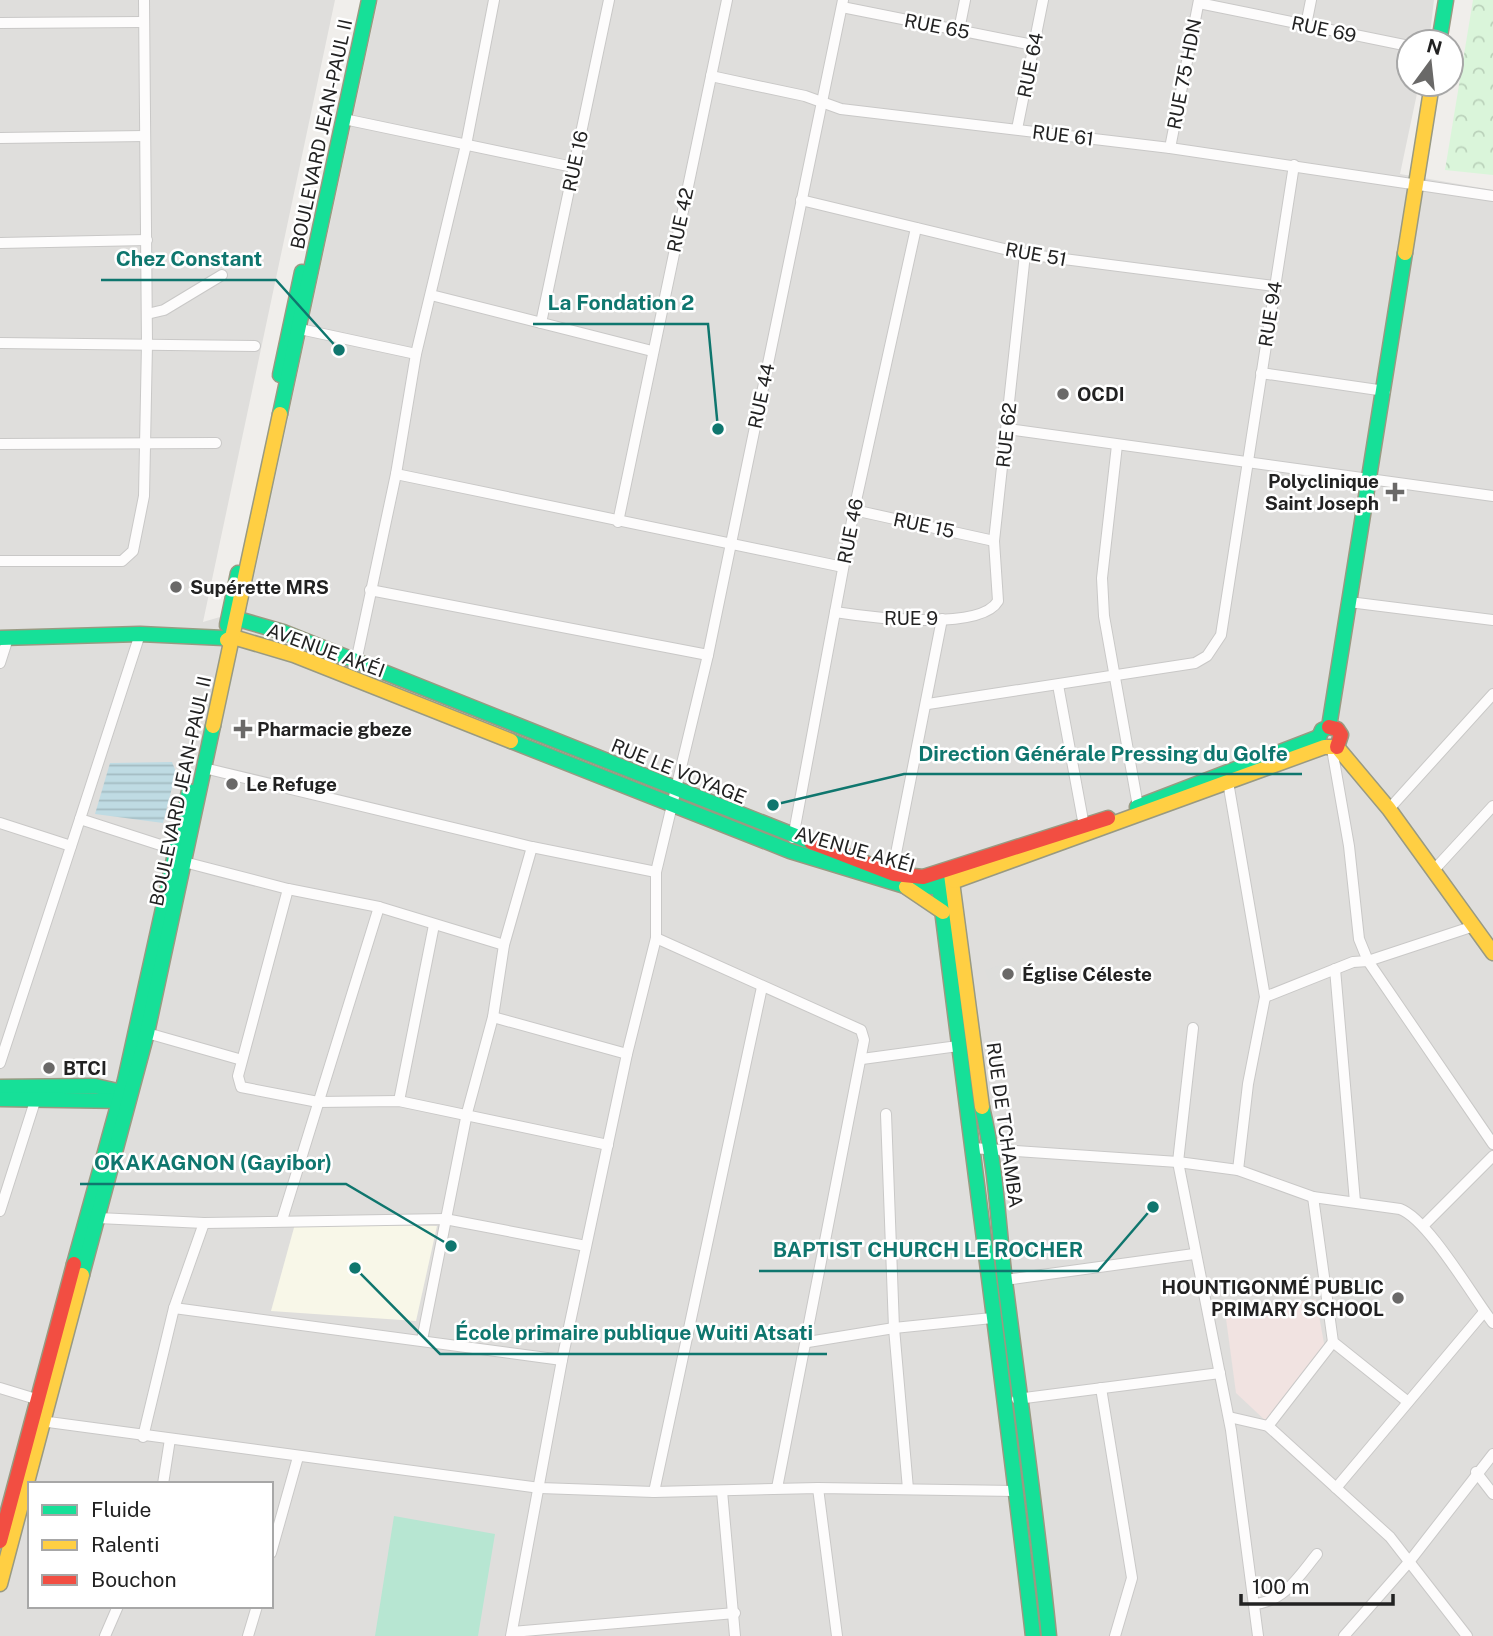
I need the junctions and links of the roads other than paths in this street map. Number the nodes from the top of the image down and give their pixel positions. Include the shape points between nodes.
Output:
1 (144, 0) edge
2 (360, 0) edge
3 (369, 0) edge
4 (495, 0) edge
5 (609, 0) edge
6 (727, 0) edge
7 (965, 0) edge
8 (1043, 0) edge
9 (1311, 0) edge
10 (1446, 0) edge
11 (1199, 1) edge
12 (842, 3) edge
13 (143, 22) junction
14 (0, 23) edge
15 (1306, 25) junction
16 (1441, 28) edge
17 (960, 30) junction
18 (1395, 43) edge
19 (1033, 45) junction
20 (711, 76) junction
21 (1430, 98) edge
22 (821, 102) junction
23 (344, 118) junction
24 (1017, 129) junction
25 (145, 136) junction
26 (0, 138) edge
27 (466, 145) junction
28 (1170, 148) junction
29 (1294, 165) junction
30 (573, 167) junction
31 (1417, 185) junction
32 (1493, 196) edge
33 (801, 200) junction
34 (916, 228) junction
35 (147, 240) junction
36 (0, 243) edge
37 (1025, 254) junction
38 (222, 275) dead end
39 (1275, 286) junction
40 (431, 295) junction
41 (147, 314) junction
42 (541, 323) junction
43 (300, 328) junction
44 (147, 342) junction
45 (0, 343) edge
46 (255, 346) dead end
47 (652, 351) junction
48 (416, 354) junction
49 (1261, 373) junction
50 (1385, 391) junction
51 (1008, 429) junction
52 (145, 441) junction
53 (216, 443) dead end
54 (0, 444) edge
55 (1117, 445) junction
56 (1247, 463) junction
57 (396, 474) junction
58 (1370, 481) junction
59 (1493, 496) edge
60 (854, 510) junction
61 (618, 522) junction
62 (994, 541) junction
63 (730, 543) junction
64 (0, 561) edge
65 (843, 567) junction
66 (370, 590) junction
67 (1349, 602) junction
68 (988, 611) joint
69 (835, 612) junction
70 (942, 619) junction
71 (1493, 620) edge
72 (229, 632) junction
73 (140, 634) junction
74 (4, 638) edge
75 (708, 655) junction
76 (356, 662) junction
77 (0, 663) edge
78 (1115, 677) junction
79 (1058, 685) junction
80 (1493, 694) edge
81 (928, 704) junction
82 (1328, 741) junction
83 (204, 768) junction
84 (1228, 778) junction
85 (677, 791) junction
86 (670, 806) junction
87 (1493, 806) edge
88 (1389, 808) junction
89 (1139, 812) junction
90 (80, 819) junction
91 (0, 823) edge
92 (1084, 826) junction
93 (793, 836) junction
94 (71, 846) junction
95 (532, 847) junction
96 (790, 851) junction
97 (180, 856) junction
98 (1433, 871) junction
99 (656, 872) junction
100 (892, 878) junction
101 (945, 878) junction
102 (905, 886) junction
103 (288, 889) junction
104 (379, 907) junction
105 (943, 912) junction
106 (434, 925) junction
107 (1474, 926) junction
108 (656, 938) junction
109 (504, 945) junction
110 (1493, 953) edge
111 (1368, 961) junction
112 (1335, 969) junction
113 (762, 987) junction
114 (1265, 997) junction
115 (493, 1017) junction
116 (1193, 1028) dead end
117 (148, 1032) junction
118 (957, 1045) junction
119 (627, 1054) junction
120 (862, 1059) junction
121 (242, 1060) junction
122 (0, 1063) edge
123 (0, 1087) edge
124 (92, 1092) junction
125 (38, 1093) junction
126 (124, 1097) junction
127 (0, 1099) edge
128 (399, 1101) junction
129 (318, 1102) junction
130 (467, 1113) junction
131 (886, 1114) dead end
132 (1493, 1144) edge
133 (608, 1145) junction
134 (972, 1148) junction
135 (992, 1149) junction
136 (1493, 1156) edge
137 (1178, 1162) junction
138 (1238, 1170) junction
139 (1313, 1197) junction
140 (1355, 1202) junction
141 (0, 1211) edge
142 (98, 1218) junction
143 (445, 1219) junction
144 (282, 1220) junction
145 (204, 1223) junction
146 (1423, 1226) junction
147 (586, 1246) junction
148 (1195, 1254) junction
149 (1005, 1280) junction
150 (174, 1308) junction
151 (1484, 1312) junction
152 (992, 1318) junction
153 (1493, 1323) edge
154 (894, 1328) junction
155 (422, 1340) junction
156 (807, 1342) junction
157 (1333, 1342) junction
158 (562, 1360) junction
159 (1220, 1373) junction
160 (0, 1388) edge
161 (1101, 1388) junction
162 (1006, 1398) junction
163 (36, 1399) junction
164 (1022, 1399) junction
165 (1408, 1402) junction
166 (1229, 1417) junction
167 (41, 1421) junction
168 (1268, 1426) junction
169 (144, 1437) junction
170 (170, 1439) junction
171 (1493, 1454) edge
172 (298, 1457) junction
173 (1476, 1472) junction
174 (163, 1482) edge
175 (540, 1488) junction
176 (777, 1488) junction
177 (817, 1488) junction
178 (1336, 1488) junction
179 (908, 1489) junction
180 (722, 1490) junction
181 (1015, 1491) junction
182 (654, 1492) junction
183 (1493, 1494) edge
184 (0, 1541) edge
185 (273, 1546) edge
186 (1317, 1554) dead end
187 (1409, 1562) junction
188 (0, 1584) edge
189 (1254, 1604) junction
190 (117, 1608) edge
191 (256, 1608) edge
192 (735, 1613) junction
193 (511, 1634) edge
194 (105, 1636) edge
195 (248, 1636) edge
196 (735, 1636) edge
197 (837, 1636) edge
198 (1032, 1636) edge
199 (1049, 1636) edge
200 (1115, 1636) edge
201 (1258, 1636) edge
202 (1344, 1636) edge
203 (1467, 1636) edge

1 - 13 street
2 - 72 main road, BOULEVARD JEAN-PAUL II
3 - 23 main road, BOULEVARD JEAN-PAUL II
4 - 27 street
5 - 30 street, RUE 16
6 - 20 street, RUE 42
7 - 17 street
8 - 19 street, RUE 64
9 - 15 street
10 - 16 main road
11 - 15 street, RUE 69
11 - 28 street, RUE 75 HDN
12 - 17 street, RUE 65
12 - 22 street, RUE 44
13 - 14 street
13 - 25 street
15 - 18 street, RUE 69
17 - 19 street, RUE 65
19 - 24 street, RUE 64
20 - 22 street, RUE 61
20 - 47 street, RUE 42
21 - 31 main road
22 - 24 street, RUE 61
22 - 33 street, RUE 44
23 - 27 street
23 - 43 main road, BOULEVARD JEAN-PAUL II
24 - 28 street, RUE 61
25 - 26 street
25 - 35 street
27 - 30 street
27 - 40 street
28 - 29 street, RUE 61
29 - 31 street, RUE 61
29 - 39 street, RUE 94
30 - 42 street, RUE 16
31 - 32 street, RUE 61
31 - 50 main road
33 - 34 street, RUE 51
33 - 63 street, RUE 44
34 - 37 street, RUE 51
34 - 60 street, RUE 46
35 - 36 street
35 - 41 street
37 - 39 street, RUE 51
37 - 51 street, RUE 62
38 - 41 street via 164,310
39 - 49 street, RUE 94
40 - 42 street
40 - 48 street
41 - 44 street
42 - 47 street
43 - 48 street
43 - 72 main road, BOULEVARD JEAN-PAUL II
44 - 45 street
44 - 46 street
44 - 52 street
47 - 61 street, RUE 42
48 - 57 street
49 - 50 street
49 - 56 street, RUE 94
50 - 58 main road
51 - 55 street
51 - 62 street, RUE 62
52 - 53 street
52 - 54 street
52 - 64 street via 144,496 128,558
55 - 56 street
55 - 78 street via 1102,578
56 - 58 street
56 - 78 street, RUE 94 via 1216,646 1195,663
57 - 61 street
57 - 66 street
58 - 59 street
58 - 67 main road
60 - 62 street, RUE 15
60 - 65 street, RUE 46
61 - 63 street
62 - 68 street, RUE 62 via 1000,593
63 - 65 street
63 - 75 street, RUE 44
65 - 69 street, RUE 46
66 - 75 street
66 - 76 street
67 - 71 street
67 - 82 main road
68 - 70 street, RUE 9
69 - 70 street, RUE 9 via 891,621
69 - 93 street, RUE 46
70 - 81 street
72 - 73 main road, AVENUE AKÉI
72 - 76 main road, RUE LE VOYAGE via 283,632
72 - 83 main road, BOULEVARD JEAN-PAUL II
72 - 86 main road, AVENUE AKÉI
72 - 97 main road, BOULEVARD JEAN-PAUL II
73 - 74 main road, AVENUE AKÉI
73 - 90 street
74 - 77 street
75 - 85 street, RUE 44
76 - 85 main road, RUE LE VOYAGE
78 - 79 street, RUE 94
78 - 89 street
79 - 81 street, RUE 94
79 - 92 street
80 - 88 street
81 - 100 street
82 - 84 main road, RUE LE VOYAGE
82 - 88 main road
82 - 111 street via 1349,846 1359,939
83 - 95 street
83 - 97 main road, BOULEVARD JEAN-PAUL II
84 - 89 main road, RUE LE VOYAGE
84 - 114 street
85 - 86 street, RUE 44
85 - 93 main road, RUE LE VOYAGE
86 - 96 main road, AVENUE AKÉI
86 - 99 street, RUE 44
87 - 98 street
88 - 98 main road
89 - 92 main road, RUE LE VOYAGE
89 - 101 main road, AVENUE AKÉI
90 - 94 street
90 - 97 street
91 - 94 street
92 - 101 main road, RUE LE VOYAGE
93 - 96 street, RUE 46
93 - 100 main road, RUE LE VOYAGE
94 - 122 street
95 - 99 street
95 - 109 street
96 - 100 main road, AVENUE AKÉI
97 - 103 street
97 - 117 main road, BOULEVARD JEAN-PAUL II
97 - 126 main road, BOULEVARD JEAN-PAUL II
98 - 107 main road
99 - 108 street, RUE 44
100 - 101 main road, RUE LE VOYAGE
100 - 102 main road, AVENUE AKÉI
101 - 102 main road, AVENUE AKÉI
101 - 105 main road, RUE DE TCHAMBA
101 - 135 main road, RUE DE TCHAMBA
102 - 105 main road
103 - 104 street
103 - 121 street
104 - 106 street
104 - 129 street
105 - 118 main road, RUE DE TCHAMBA
106 - 109 street
106 - 128 street
107 - 110 main road
107 - 111 street
108 - 113 street
108 - 119 street, RUE 44
109 - 115 street
111 - 112 street
111 - 132 street
112 - 114 street
112 - 140 street
113 - 120 street via 861,1030
113 - 182 street
114 - 138 street
115 - 119 street
115 - 130 street
116 - 137 street
117 - 121 street
117 - 126 main road, BOULEVARD JEAN-PAUL II
118 - 120 street
118 - 134 main road, RUE DE TCHAMBA
119 - 133 street, RUE 44
120 - 156 street
121 - 129 street via 237,1080 244,1090
123 - 125 main road
124 - 125 main road
124 - 126 main road
124 - 126 main road
125 - 127 main road
125 - 141 street
126 - 142 main road, BOULEVARD JEAN-PAUL II
126 - 163 main road, BOULEVARD JEAN-PAUL II
128 - 129 street
128 - 130 street
129 - 144 street
130 - 133 street
130 - 143 street
131 - 154 street
133 - 147 street, RUE 44
134 - 135 street
134 - 152 main road, RUE DE TCHAMBA
135 - 137 street
135 - 149 main road, RUE DE TCHAMBA
136 - 146 street
137 - 138 street
137 - 148 street
138 - 139 street
139 - 140 street
139 - 157 street
140 - 146 street via 1409,1212
142 - 145 street
142 - 167 main road, BOULEVARD JEAN-PAUL II
143 - 144 street
143 - 147 street
143 - 155 street
144 - 145 street
145 - 150 street
146 - 151 street
147 - 158 street, RUE 44
148 - 149 street
148 - 159 street
149 - 164 main road, RUE DE TCHAMBA
150 - 155 street
150 - 169 street
151 - 153 street
151 - 165 street
152 - 154 street
152 - 162 main road, RUE DE TCHAMBA
154 - 156 street
154 - 179 street
155 - 158 street
156 - 176 street
157 - 165 street
157 - 168 street
158 - 175 street, RUE 44
159 - 161 street
159 - 166 street
160 - 163 street
161 - 164 street
161 - 200 street via 1132,1578
162 - 164 street
162 - 181 main road, RUE DE TCHAMBA
163 - 184 main road, BOULEVARD JEAN-PAUL II
164 - 199 main road, RUE DE TCHAMBA
165 - 178 street
166 - 168 street
166 - 189 street
167 - 169 street
167 - 188 main road, BOULEVARD JEAN-PAUL II
168 - 178 street
169 - 170 street
170 - 172 street
170 - 174 street
171 - 173 street
172 - 175 street
172 - 185 street
173 - 183 street
173 - 187 street
175 - 182 street
175 - 193 street, RUE 44
176 - 177 street
176 - 180 street
177 - 179 street
177 - 197 street
178 - 187 street via 1402,1548
179 - 181 street
180 - 182 street
180 - 192 street
181 - 198 main road, RUE DE TCHAMBA
186 - 189 street via 1281,1597
187 - 202 street
187 - 203 street
189 - 201 street
190 - 194 street
191 - 195 street
192 - 193 street
192 - 196 street

